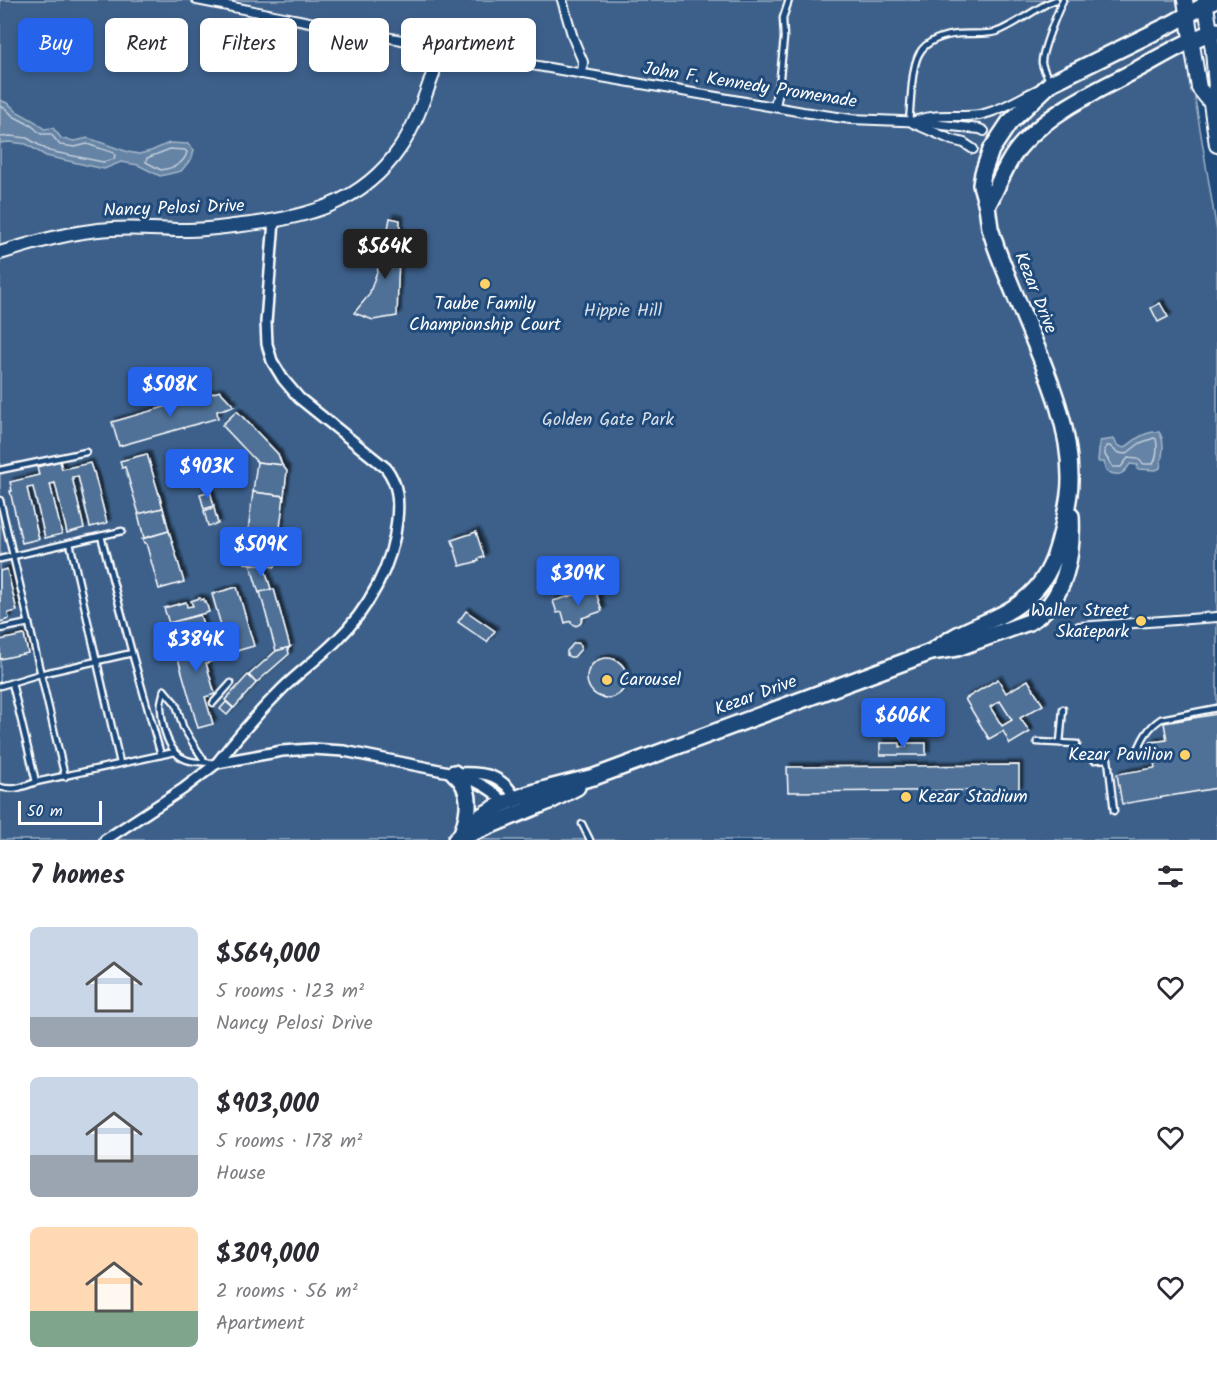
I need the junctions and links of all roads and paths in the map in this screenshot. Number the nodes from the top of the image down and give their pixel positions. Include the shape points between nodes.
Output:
1 (197, 0) edge
2 (562, 0) edge
3 (789, 0) edge
4 (1056, 0) edge
5 (1063, 0) edge
6 (1185, 0) edge
7 (1208, 1) edge
8 (1187, 16) junction
9 (1213, 32) edge
10 (401, 40) edge
11 (1191, 42) junction
12 (536, 66) edge
13 (433, 74) edge
14 (582, 74) junction
15 (1051, 83) junction
16 (779, 87) joint
17 (1215, 95) edge
18 (775, 106) junction
19 (939, 110) dead end
20 (909, 122) junction
21 (984, 131) dead end
22 (1217, 145) edge
23 (973, 149) dead end
24 (987, 206) junction
25 (274, 221) junction
26 (0, 253) edge
27 (86, 452) dead end
28 (0, 470) edge
29 (1069, 498) junction
30 (0, 500) edge
31 (122, 531) dead end
32 (101, 536) junction
33 (70, 543) junction
34 (13, 555) junction
35 (0, 559) edge
36 (1053, 563) junction
37 (1217, 617) edge
38 (1036, 618) junction
39 (29, 623) junction
40 (1079, 627) dead end
41 (0, 628) edge
42 (975, 628) junction
43 (132, 652) junction
44 (931, 652) junction
45 (96, 660) junction
46 (40, 674) junction
47 (12, 683) junction
48 (231, 683) dead end
49 (0, 686) edge
50 (213, 703) dead end
51 (1217, 708) edge
52 (1063, 709) dead end
53 (1037, 742) dead end
54 (1060, 743) junction
55 (1077, 744) dead end
56 (175, 752) junction
57 (1136, 754) dead end
58 (161, 755) junction
59 (1094, 760) dead end
60 (205, 762) junction
61 (120, 763) junction
62 (217, 763) junction
63 (454, 773) junction
64 (65, 777) junction
65 (36, 782) junction
66 (0, 787) edge
67 (514, 808) junction
68 (1114, 811) dead end
69 (582, 824) dead end
70 (457, 839) edge
71 (105, 840) edge
72 (590, 840) edge

1 - 10 street, John F. Kennedy Promenade
2 - 14 street via 583,62
3 - 16 lane via 783,18
4 - 20 lane via 996,32 945,36 926,46 915,67
5 - 15 lane via 1042,64
6 - 8 main road
7 - 8 main road, Kezar Drive
7 - 9 main road
8 - 11 main road
8 - 15 main road, Kezar Drive
9 - 11 main road
9 - 17 main road
11 - 17 main road via 1198,88
11 - 24 main road via 1088,95 1049,120 1023,143
12 - 14 street, John F. Kennedy Promenade
13 - 25 street, Nancy Pelosi Drive via 406,138 368,183 321,210
14 - 18 street, John F. Kennedy Promenade
15 - 20 street, John F. Kennedy Promenade via 986,113 928,116
15 - 24 main road, Kezar Drive via 1009,123 991,150 981,185
16 - 18 street
17 - 22 main road
18 - 20 street, John F. Kennedy Promenade via 852,119
19 - 20 street, John F. Kennedy Promenade via 927,111
20 - 21 street, John F. Kennedy Promenade
20 - 23 street, John F. Kennedy Promenade
24 - 29 main road, Kezar Drive via 996,247 1055,398 1070,466
25 - 26 street, Nancy Pelosi Drive via 189,230 92,231
25 - 62 street via 266,322 272,361 299,398 386,468 398,495 396,525 382,574 355,620 260,711
27 - 28 lane
29 - 36 main road, Kezar Drive
29 - 38 main road, Kezar Drive via 1072,538 1066,572 1052,602
30 - 34 lane
31 - 32 lane
32 - 33 lane
32 - 43 lane
33 - 34 lane
33 - 45 lane
34 - 35 lane
34 - 39 lane
36 - 38 main road
36 - 42 main road, Kezar Drive via 1024,600
37 - 40 street
38 - 42 main road via 1025,614
38 - 44 main road, Kezar Drive via 957,648
39 - 41 lane
39 - 46 lane
42 - 44 main road, Kezar Drive
43 - 45 lane
43 - 58 lane
44 - 67 main road, Kezar Drive via 594,777 567,793
45 - 46 lane
45 - 61 lane
46 - 47 lane
46 - 64 lane
47 - 49 lane
47 - 65 lane
48 - 50 lane
51 - 57 lane via 1161,719 1143,737
52 - 54 lane
53 - 54 lane
54 - 55 lane
56 - 58 lane
56 - 60 lane via 187,760
56 - 60 lane via 164,728 160,706 164,690 176,704 183,727
58 - 61 lane
59 - 68 lane via 1108,759
60 - 62 lane
61 - 64 lane
62 - 63 street via 282,751 329,749
62 - 71 street
63 - 67 street via 471,779
63 - 67 street via 495,777 507,785
63 - 70 main road via 463,782 469,798 467,817
64 - 65 lane
65 - 66 lane via 13,789
67 - 70 main road, Kezar Drive
69 - 72 lane

